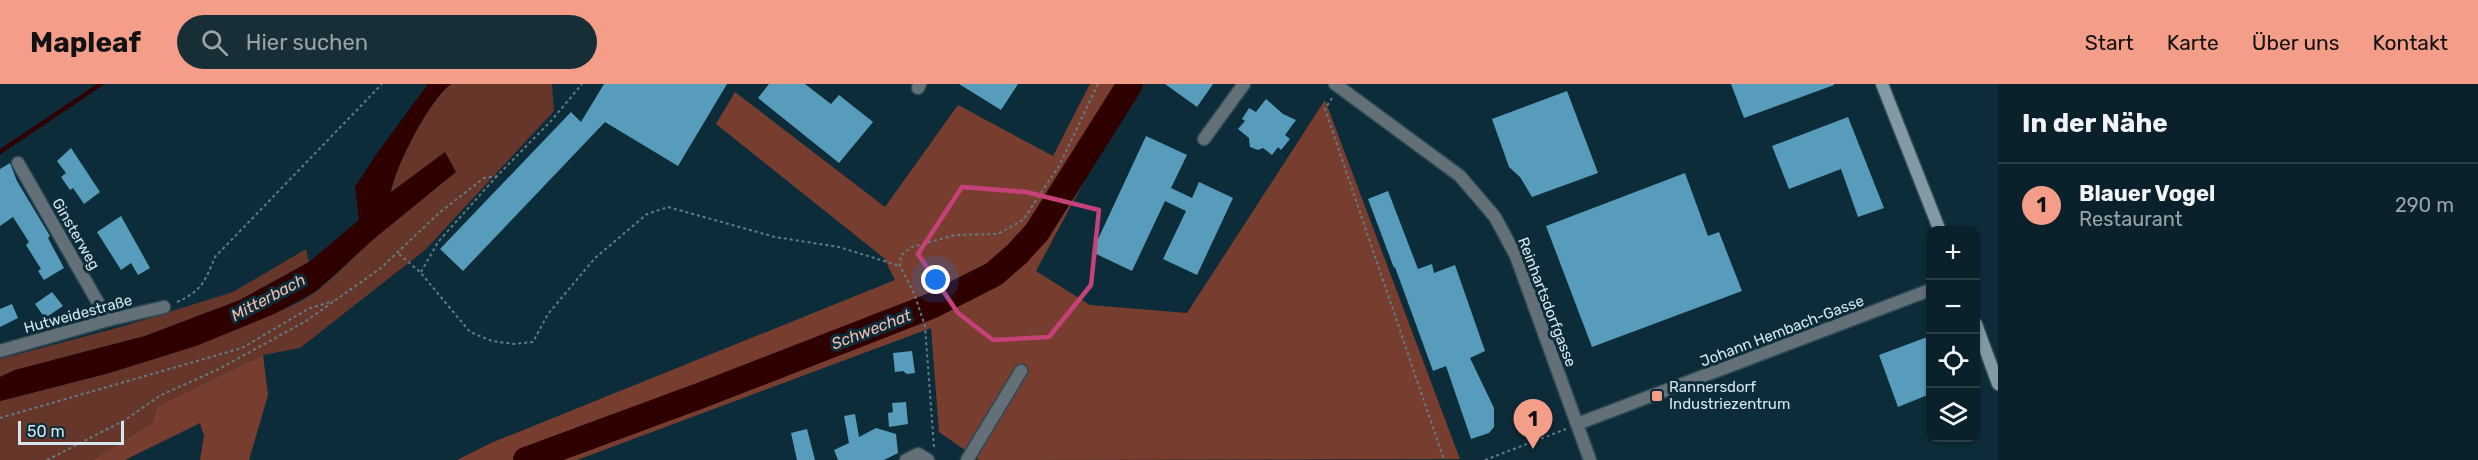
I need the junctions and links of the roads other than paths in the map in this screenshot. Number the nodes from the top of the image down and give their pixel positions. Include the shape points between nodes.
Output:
1 (1244, 84) edge
2 (1882, 84) edge
3 (1337, 86) edge
4 (1204, 139) dead end
5 (18, 163) dead end
6 (1938, 226) edge
7 (1926, 292) edge
8 (164, 308) road end
9 (108, 320) junction
10 (1980, 334) edge
11 (0, 351) edge
12 (1021, 371) dead end
13 (1998, 384) edge
14 (1577, 424) junction
15 (931, 454) edge
16 (906, 460) edge
17 (967, 460) edge
18 (1590, 460) edge

1 - 4 street
2 - 6 street
3 - 14 street, Reinhartsdorfgasse via 1460,176 1495,218 1516,256
5 - 9 street, Ginsterweg
7 - 14 street, Johann Hembach-Gasse
8 - 9 street, Hutweidestraße
9 - 11 street, Hutweidestraße
10 - 13 street
12 - 17 street
14 - 18 street, Reinhartsdorfgasse
15 - 16 street via 918,454

